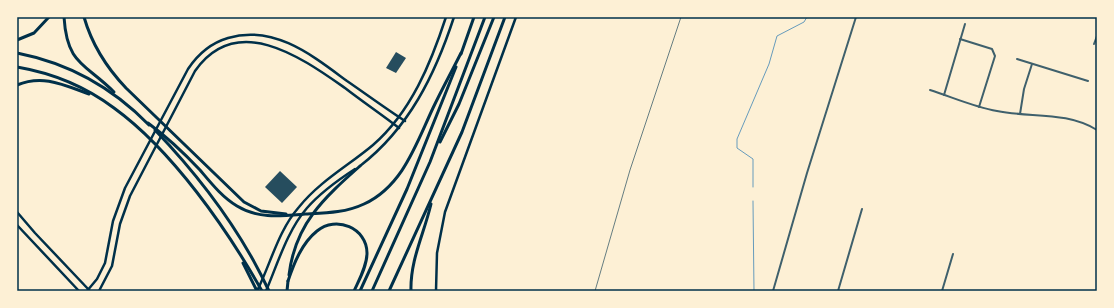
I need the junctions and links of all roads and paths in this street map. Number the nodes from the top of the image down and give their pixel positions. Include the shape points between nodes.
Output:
1 (49, 17) edge
2 (64, 17) edge
3 (84, 17) edge
4 (446, 17) edge
5 (454, 17) edge
6 (474, 17) edge
7 (485, 17) edge
8 (494, 17) edge
9 (506, 17) edge
10 (516, 17) edge
11 (856, 17) edge
12 (965, 24) dead end
13 (1097, 36) edge
14 (960, 39) junction
15 (17, 40) edge
16 (1094, 44) dead end
17 (17, 53) edge
18 (461, 54) junction
19 (1017, 59) dead end
20 (1032, 64) junction
21 (17, 67) edge
22 (1088, 81) dead end
23 (17, 86) edge
24 (930, 90) dead end
25 (944, 94) junction
26 (96, 96) junction
27 (122, 101) junction
28 (979, 108) junction
29 (1020, 114) junction
30 (399, 117) junction
31 (405, 121) junction
32 (148, 123) junction
33 (394, 124) junction
34 (399, 128) junction
35 (1097, 130) edge
36 (430, 162) junction
37 (360, 166) junction
38 (434, 196) junction
39 (862, 209) dead end
40 (17, 212) edge
41 (282, 215) junction
42 (17, 225) edge
43 (953, 254) dead end
44 (240, 256) junction
45 (288, 281) junction
46 (89, 290) edge
47 (79, 291) edge
48 (98, 291) edge
49 (257, 291) edge
50 (262, 291) edge
51 (266, 291) edge
52 (269, 291) edge
53 (287, 291) edge
54 (354, 291) edge
55 (360, 291) edge
56 (372, 291) edge
57 (389, 291) edge
58 (411, 291) edge
59 (436, 291) edge
60 (773, 291) edge
61 (838, 291) edge
62 (942, 291) edge

1 - 15 highway via 38,31
2 - 27 highway via 66,40 76,60 104,82
3 - 41 highway via 96,49 105,64 126,88 244,202 261,211
4 - 30 main road via 426,70
5 - 31 main road via 432,74
6 - 18 highway
7 - 36 highway
8 - 36 highway via 459,104
9 - 38 highway
10 - 59 main road via 445,212 437,253
11 - 60 street
12 - 14 street
13 - 16 street
14 - 25 street
14 - 28 street via 994,51 995,56
17 - 27 highway via 72,70
18 - 41 highway via 415,149 396,179 364,204 349,209 328,213
18 - 55 highway via 412,175
19 - 20 street
20 - 22 street
20 - 29 street
21 - 26 highway via 57,77
23 - 26 highway via 47,80
24 - 25 street
25 - 28 street
26 - 44 highway via 115,108 163,153 199,196
27 - 32 highway
28 - 29 street
29 - 35 street via 1070,118
30 - 31 main road
30 - 33 main road
30 - 46 main road via 315,58 288,43 253,34 215,43 202,51 188,69 127,183 114,216 105,263
31 - 34 main road
32 - 41 highway via 170,139 232,203 256,214
32 - 52 highway via 223,212
33 - 34 main road
33 - 48 main road via 314,66 287,51 251,42 230,45 216,52 195,72 133,189 122,217 112,266
33 - 49 main road via 379,140 323,182 297,208 280,238
34 - 37 main road
36 - 56 highway
37 - 45 highway via 332,190 311,215 297,241
37 - 51 main road via 335,182 306,208 293,228
38 - 57 highway
38 - 58 highway via 414,257
39 - 61 street
40 - 46 main road
42 - 47 main road
43 - 62 street
44 - 49 highway
44 - 50 highway
45 - 53 highway
45 - 54 highway via 311,236 324,227 342,224 357,231 366,247 366,263

